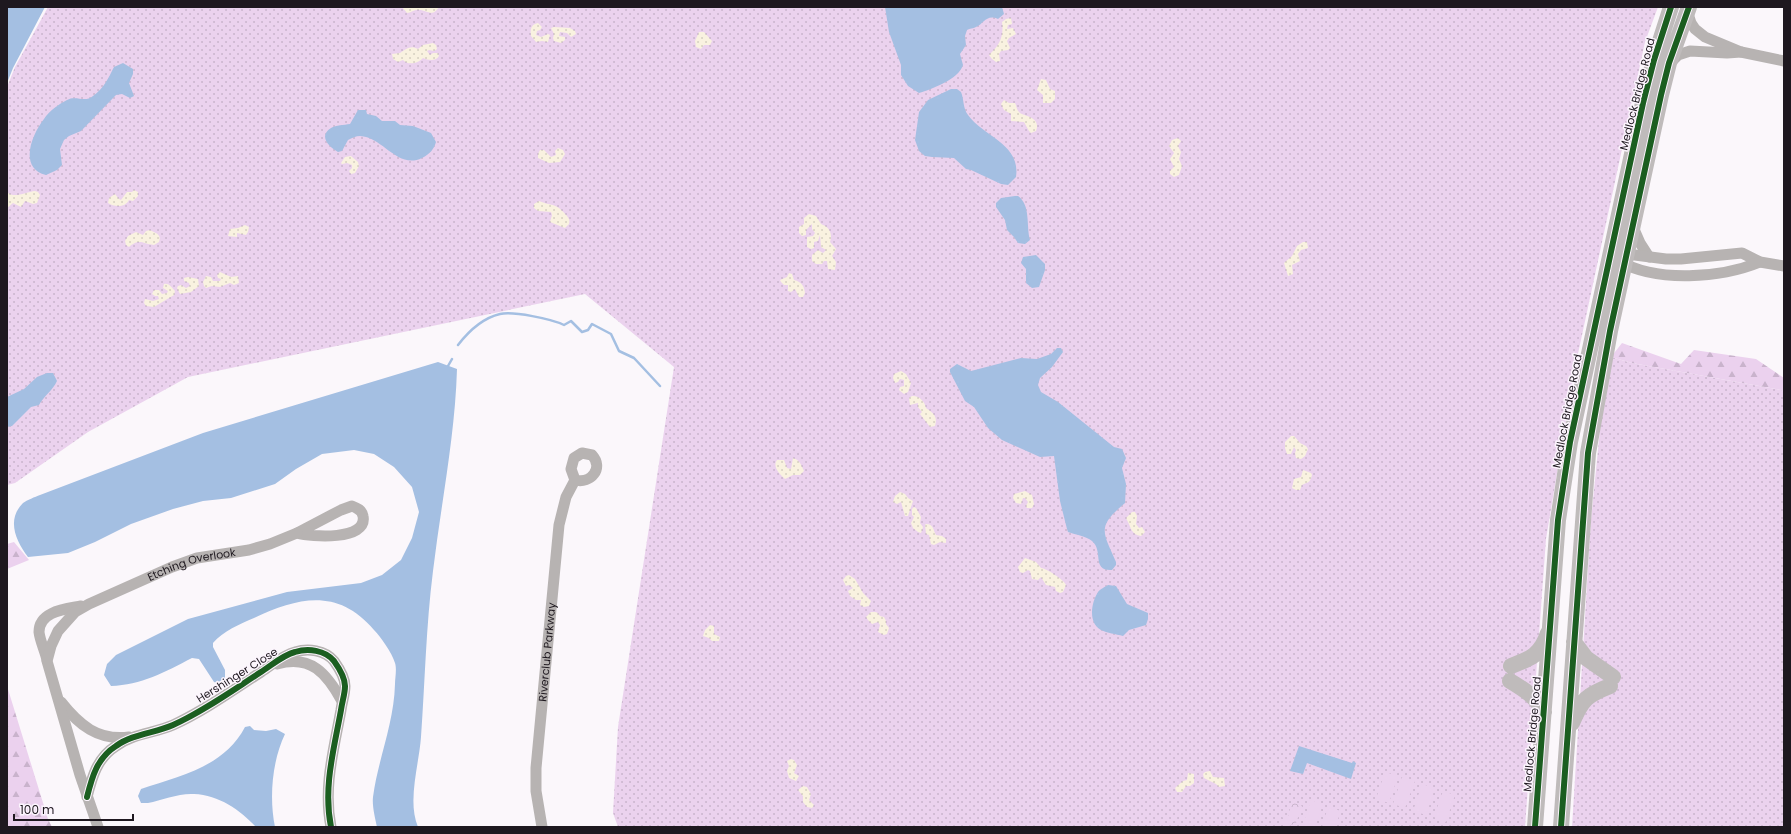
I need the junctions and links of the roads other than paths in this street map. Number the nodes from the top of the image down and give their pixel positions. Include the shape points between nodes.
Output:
1 (1671, 7) edge
2 (1688, 9) edge
3 (1741, 52) junction
4 (1783, 58) edge
5 (1669, 63) junction
6 (1633, 227) junction
7 (1610, 256) junction
8 (1649, 257) junction
9 (1696, 258) junction
10 (1625, 259) junction
11 (1760, 262) junction
12 (1784, 266) edge
13 (1643, 271) junction
14 (1699, 275) junction
15 (1620, 286) junction
16 (575, 480) dead end
17 (297, 533) junction
18 (89, 604) junction
19 (1550, 624) junction
20 (1574, 642) junction
21 (47, 661) junction
22 (273, 665) junction
23 (56, 690) junction
24 (342, 701) junction
25 (1544, 712) junction
26 (1568, 734) junction
27 (141, 736) junction
28 (87, 797) junction
29 (98, 827) edge
30 (331, 827) edge
31 (542, 827) edge
32 (1535, 827) edge
33 (1561, 827) edge

1 - 7 highway, Medlock Bridge Road via 1649,81
2 - 3 street via 1691,23 1700,33
2 - 5 highway
3 - 4 street
3 - 5 street via 1690,51 1678,55
5 - 6 highway
6 - 8 street
6 - 10 highway
7 - 10 street
7 - 19 highway, Medlock Bridge Road via 1570,442 1558,520
8 - 9 street
8 - 10 street
9 - 11 street via 1742,253
9 - 14 street
10 - 13 street
10 - 15 highway
11 - 12 street
11 - 14 street via 1742,270
13 - 14 street via 1668,275
13 - 15 street
15 - 20 highway via 1588,453
16 - 31 street, Riverclub Parkway via 566,497 559,525 536,768 536,791
17 - 17 street, Etching Overlook via 321,537 349,533 361,526 363,515 358,508 352,506
17 - 18 street, Etching Overlook via 249,550 197,558
18 - 21 street, Etching Overlook via 75,612 58,631
18 - 21 street, Etching Overlook via 53,613 44,618 39,632
19 - 25 highway, Medlock Bridge Road
19 - 25 highway via 1546,638 1536,654 1510,674 1540,704
20 - 26 highway
20 - 26 highway via 1586,658 1612,681 1581,702
21 - 23 street, Etching Overlook
22 - 24 street, Hershinger Close via 297,661 317,668 330,681
22 - 24 street, Hershinger Close via 288,654 307,649 322,652 333,660 341,671 345,685
22 - 27 street, Hershinger Close via 179,721
23 - 27 street via 60,701 74,718 94,731 117,738
23 - 28 street, Etching Overlook
24 - 30 street, Hershinger Close via 330,763 328,794
25 - 32 highway, Medlock Bridge Road
26 - 33 highway
27 - 28 street, Hershinger Close via 116,746 99,762
28 - 29 street, Etching Overlook

